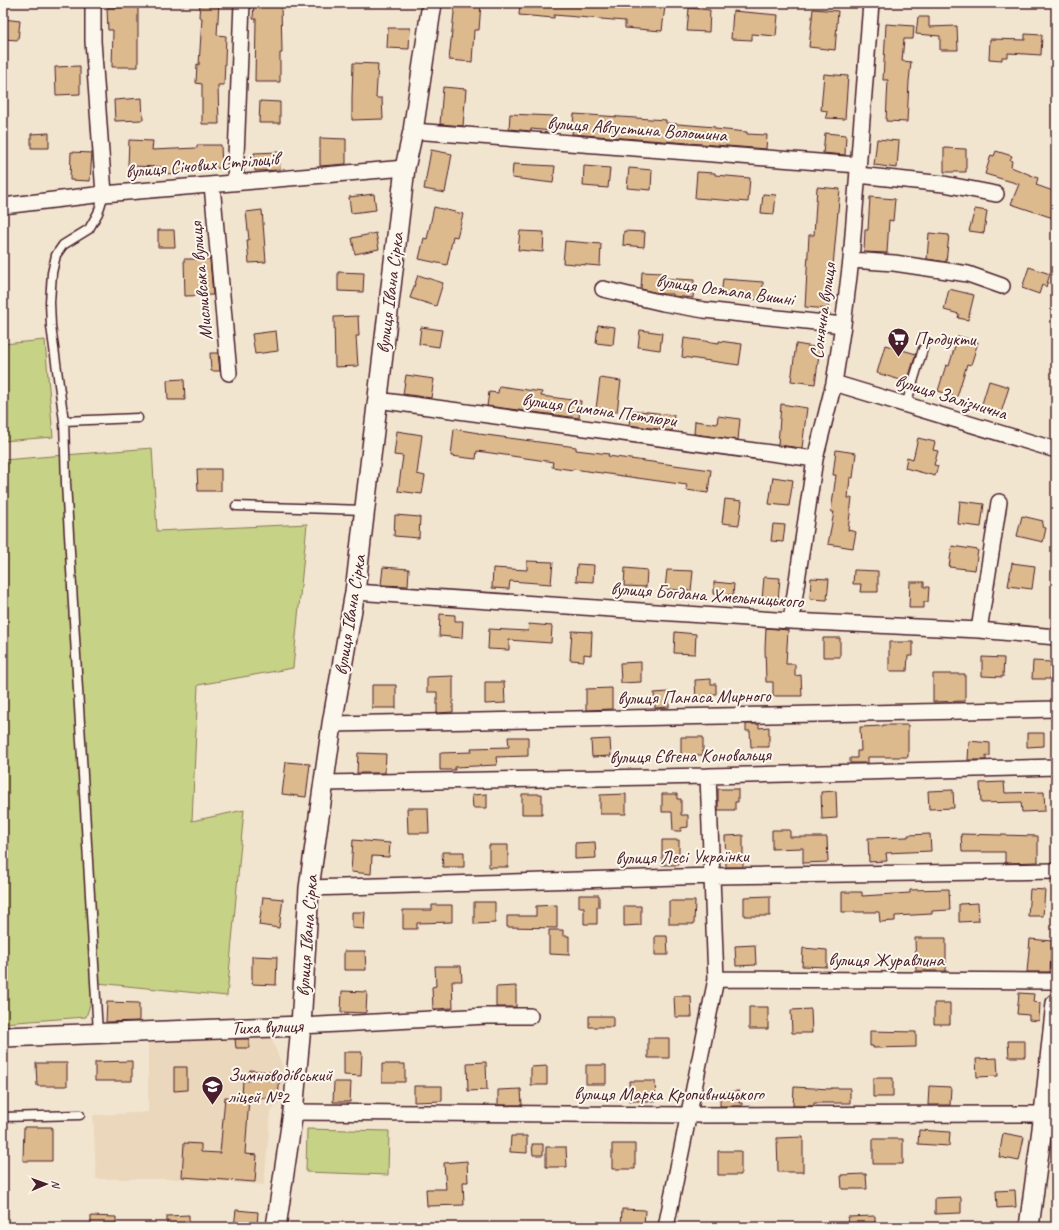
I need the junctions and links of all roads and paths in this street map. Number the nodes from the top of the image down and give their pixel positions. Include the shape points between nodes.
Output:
1 (93, 3) edge
2 (242, 3) edge
3 (432, 3) edge
4 (871, 3) edge
5 (413, 131) junction
6 (405, 168) junction
7 (858, 170) junction
8 (235, 182) junction
9 (212, 185) junction
10 (104, 194) junction
11 (996, 194) dead end
12 (3, 206) edge
13 (850, 260) junction
14 (1002, 286) dead end
15 (604, 289) dead end
16 (843, 325) junction
17 (923, 349) dead end
18 (230, 373) dead end
19 (834, 383) junction
20 (377, 400) junction
21 (906, 405) junction
22 (138, 418) dead end
23 (64, 421) junction
24 (1056, 450) edge
25 (815, 459) junction
26 (999, 502) dead end
27 (236, 506) dead end
28 (365, 510) junction
29 (355, 592) junction
30 (791, 621) junction
31 (979, 630) junction
32 (1056, 637) edge
33 (1056, 709) edge
34 (332, 724) junction
35 (1056, 767) edge
36 (708, 776) junction
37 (324, 783) junction
38 (1056, 871) edge
39 (713, 876) junction
40 (309, 888) junction
41 (716, 979) junction
42 (1056, 981) edge
43 (1056, 1009) edge
44 (530, 1016) dead end
45 (301, 1026) junction
46 (98, 1033) junction
47 (3, 1037) edge
48 (293, 1112) junction
49 (1044, 1114) junction
50 (80, 1115) dead end
51 (688, 1115) junction
52 (3, 1117) edge
53 (276, 1227) edge
54 (666, 1227) edge
55 (1029, 1227) edge

1 - 10 street via 93,41
2 - 8 street
3 - 5 street, вулиця Івана Сірка
4 - 7 street, Сонячна вулиця
5 - 6 street, вулиця Івана Сірка
5 - 7 street, вулиця Августина Волошина
6 - 8 street, вулиця Січових Стрільців
6 - 20 street, вулиця Івана Сірка
7 - 11 street, вулиця Августина Волошина
7 - 13 street, Сонячна вулиця
8 - 9 street, вулиця Січових Стрільців
9 - 10 street, вулиця Січових Стрільців
9 - 18 street, Мисливська вулиця
10 - 12 street, вулиця Січових Стрільців
10 - 23 lane via 89,229 63,245 56,255 52,273 51,326
13 - 14 street via 894,263 968,274
13 - 16 street, Сонячна вулиця
15 - 16 street, вулиця Остапа Вишні via 704,310
16 - 19 street, Сонячна вулиця
17 - 21 lane
19 - 21 street, вулиця Залізнична
19 - 25 street, Сонячна вулиця
20 - 25 street, вулиця Симона Петлюри
20 - 28 street, вулиця Івана Сірка
21 - 24 street, вулиця Залізнична
22 - 23 lane
23 - 46 lane
25 - 30 street, Сонячна вулиця
26 - 31 street
27 - 28 lane
28 - 29 street, вулиця Івана Сірка
29 - 30 street, вулиця Богдана Хмельницького
29 - 34 street, вулиця Івана Сірка
30 - 31 street, вулиця Богдана Хмельницького
31 - 32 street, вулиця Богдана Хмельницького
33 - 34 street, вулиця Панаса Мирного
34 - 37 street, вулиця Івана Сірка
35 - 36 street, вулиця Євгена Коновальця
36 - 37 street, вулиця Євгена Коновальця
36 - 39 street
37 - 40 street, вулиця Івана Сірка
38 - 39 street, вулиця Лесі Українки
39 - 40 street, вулиця Лесі Українки
39 - 41 street
40 - 45 street, вулиця Івана Сірка
41 - 42 street, вулиця Журавлина
41 - 51 street
43 - 49 street
44 - 45 street, Тиха вулиця
45 - 46 street, Тиха вулиця
45 - 48 street, вулиця Івана Сірка
46 - 47 street, Тиха вулиця
48 - 51 street, вулиця Марка Кропивницького
48 - 53 street, вулиця Івана Сірка
49 - 51 street, вулиця Марка Кропивницького
49 - 55 street
50 - 52 lane
51 - 54 street

